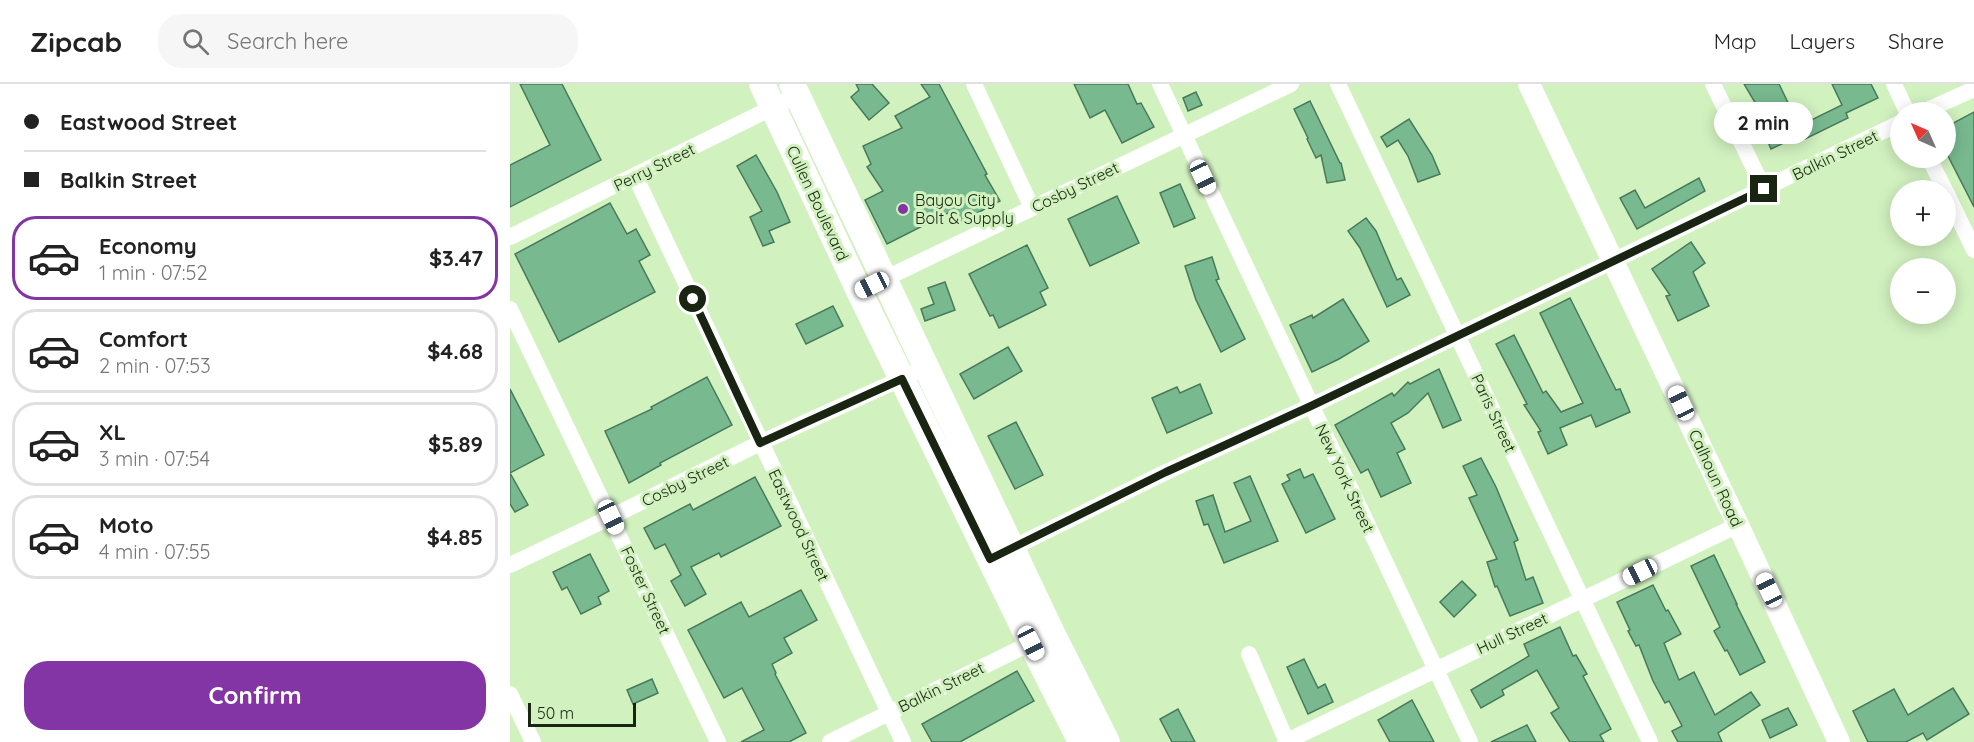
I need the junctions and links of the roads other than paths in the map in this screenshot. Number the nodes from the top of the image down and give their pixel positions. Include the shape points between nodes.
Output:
1 (762, 84) edge
2 (974, 84) edge
3 (1160, 84) edge
4 (1291, 84) edge
5 (1338, 84) edge
6 (1529, 84) edge
7 (1713, 84) edge
8 (1894, 84) edge
9 (1974, 89) edge
10 (795, 90) edge
11 (1902, 102) edge
12 (1945, 102) edge
13 (774, 107) junction
14 (1890, 128) edge
15 (1184, 135) junction
16 (636, 176) junction
17 (1764, 189) junction
18 (1032, 208) junction
19 (1956, 213) edge
20 (510, 237) edge
21 (1974, 250) edge
22 (1613, 261) junction
23 (884, 279) junction
24 (859, 291) junction
25 (510, 309) edge
26 (1458, 335) junction
27 (927, 367) junction
28 (902, 379) junction
29 (1311, 406) junction
30 (760, 443) junction
31 (611, 517) junction
32 (1738, 525) junction
33 (1013, 547) junction
34 (990, 559) junction
35 (510, 565) edge
36 (1582, 600) junction
37 (1042, 638) junction
38 (1249, 654) dead end
39 (1436, 669) junction
40 (510, 694) edge
41 (889, 713) junction
42 (533, 742) edge
43 (718, 742) edge
44 (830, 742) edge
45 (903, 742) edge
46 (1081, 742) edge
47 (1107, 742) edge
48 (1286, 742) edge
49 (1470, 742) edge
50 (1650, 742) edge
51 (1839, 742) edge

1 - 13 main road, Cullen Boulevard
2 - 18 street
3 - 15 street, New York Street
4 - 15 street, Cosby Street
5 - 26 street, Paris Street
6 - 22 street, Calhoun Road
7 - 17 street
8 - 11 street
9 - 12 street
10 - 13 street, Perry Street
10 - 23 main road, Cullen Boulevard
13 - 16 street, Perry Street
13 - 24 main road, Cullen Boulevard
14 - 17 street, Balkin Street
15 - 18 street, Cosby Street
15 - 29 street, New York Street
16 - 20 street, Perry Street
16 - 30 street, Eastwood Street
17 - 22 street, Balkin Street
18 - 23 street, Cosby Street
19 - 21 street
22 - 26 street, Balkin Street
22 - 32 street, Calhoun Road
23 - 24 street, Cosby Street
23 - 27 main road, Cullen Boulevard
24 - 28 main road, Cullen Boulevard
25 - 31 street, Foster Street
26 - 29 street, Balkin Street
26 - 36 street, Paris Street
27 - 28 street, Cosby Street
27 - 33 main road, Cullen Boulevard
28 - 30 street, Cosby Street
28 - 34 main road, Cullen Boulevard
29 - 33 street, Balkin Street
29 - 39 street, New York Street
30 - 31 street, Cosby Street
30 - 41 street, Eastwood Street
31 - 35 street, Cosby Street
31 - 43 street, Foster Street
32 - 36 street, Hull Street
32 - 51 street, Calhoun Road
33 - 34 street, Balkin Street
33 - 37 main road, Cullen Boulevard
34 - 37 main road, Cullen Boulevard
36 - 39 street, Hull Street
36 - 50 street, Paris Street
37 - 41 street, Balkin Street
37 - 46 main road, Cullen Boulevard
37 - 47 main road, Cullen Boulevard
38 - 48 street
39 - 48 street, Hull Street
39 - 49 street, New York Street
40 - 42 street
41 - 44 street, Balkin Street
41 - 45 street, Eastwood Street

